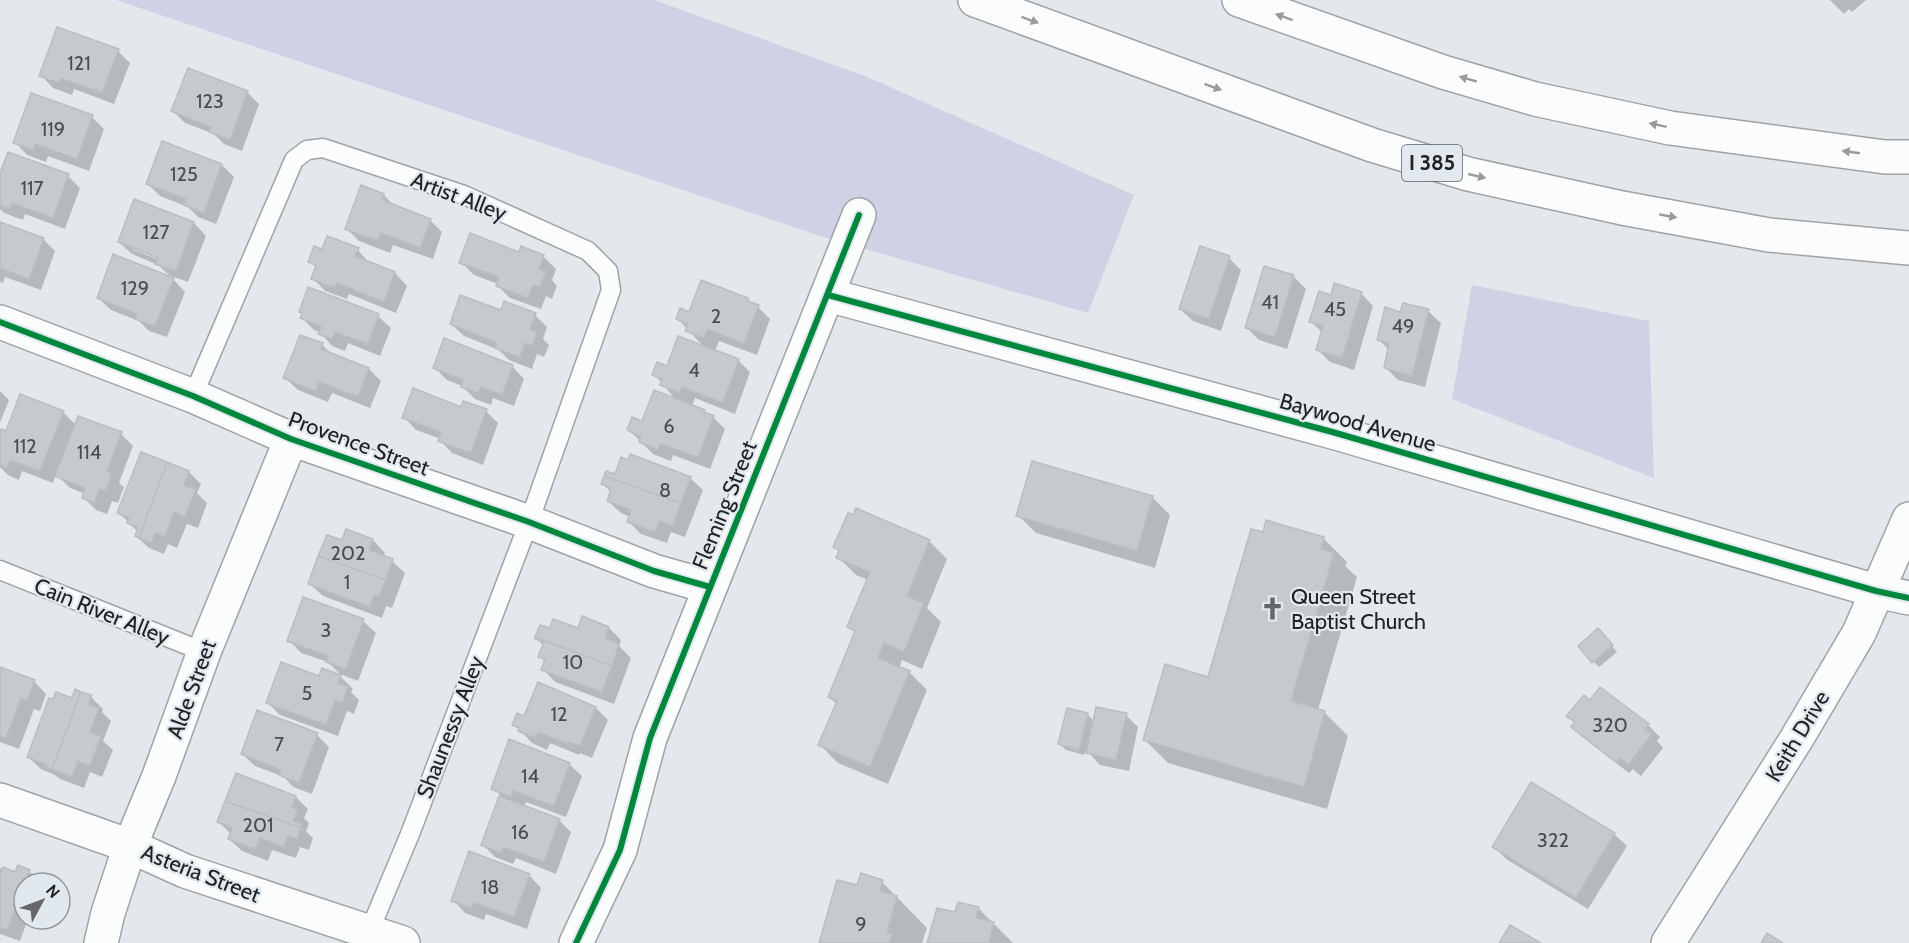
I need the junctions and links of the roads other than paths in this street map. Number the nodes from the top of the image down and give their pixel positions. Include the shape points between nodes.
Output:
1 (975, 0) edge
2 (1239, 0) edge
3 (1909, 157) edge
4 (859, 215) dead end
5 (1909, 248) edge
6 (828, 295) junction
7 (0, 322) edge
8 (193, 396) junction
9 (291, 439) junction
10 (1909, 519) edge
11 (529, 522) junction
12 (0, 570) edge
13 (710, 587) junction
14 (1876, 591) junction
15 (1909, 598) edge
16 (204, 652) junction
17 (0, 800) edge
18 (130, 846) junction
19 (369, 932) junction
20 (100, 943) edge
21 (403, 943) edge
22 (576, 943) edge
23 (1668, 943) edge

1 -> 5 main road, I 385 via 1372,145 1468,174 1770,235
3 -> 2 main road via 1670,128 1536,99 1443,72
4 - 6 main road, Fleming Street
6 - 13 main road, Fleming Street
6 - 14 main road, Baywood Avenue via 1336,433
7 - 8 main road, Provence Street
8 - 9 main road, Provence Street
8 - 11 lane, Artist Alley via 294,160 307,150 323,148 464,195 588,251 608,271 610,290
9 - 11 main road, Provence Street
9 - 16 main road, Alde Street
10 - 14 main road, Keith Drive
11 - 13 main road, Provence Street via 654,571
11 - 19 lane, Shaunessy Alley
12 - 16 lane, Cain River Alley
13 - 22 main road, Fleming Street via 650,738 620,850
14 - 15 main road, Baywood Avenue
14 - 23 main road, Keith Drive via 1859,633 1803,728
16 - 18 main road, Alde Street
17 - 18 main road, Asteria Street
18 - 19 main road, Asteria Street via 185,871
18 - 20 main road, Alde Street
19 - 21 main road, Asteria Street

